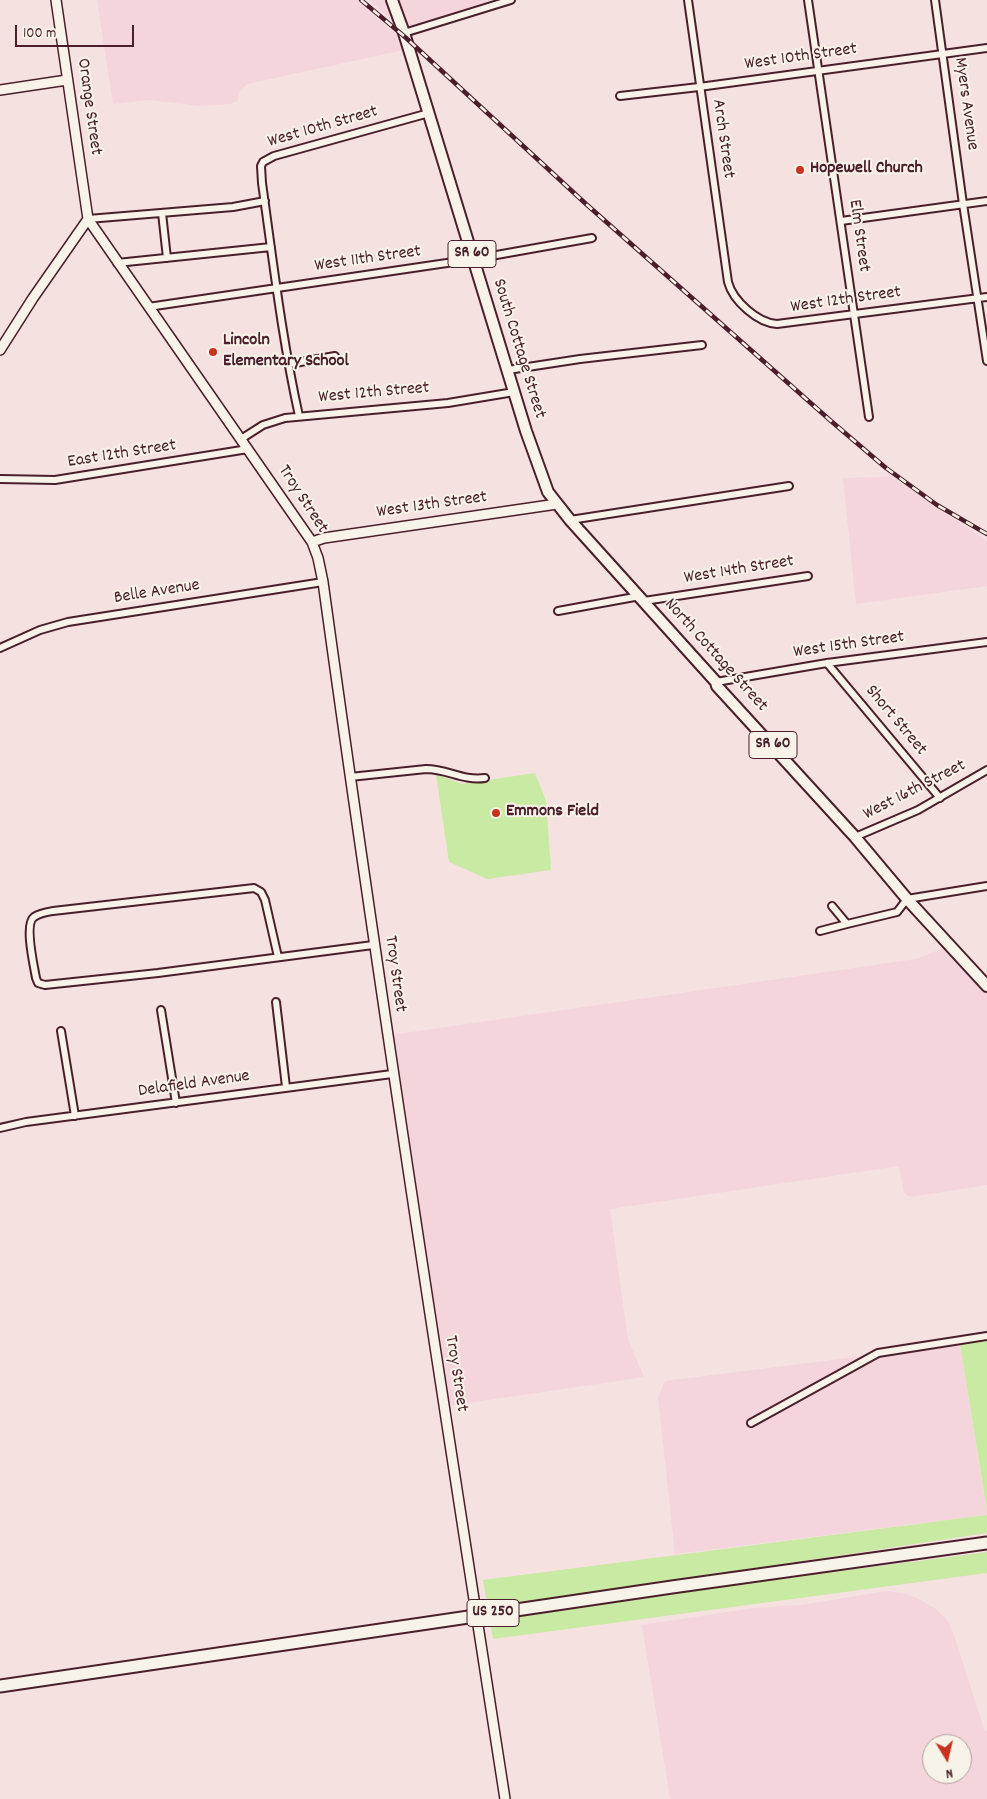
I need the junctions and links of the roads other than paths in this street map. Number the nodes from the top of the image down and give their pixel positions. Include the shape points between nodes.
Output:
1 (56, 0) edge
2 (392, 0) edge
3 (511, 0) edge
4 (688, 0) edge
5 (808, 0) edge
6 (935, 0) edge
7 (404, 33) junction
8 (987, 48) edge
9 (942, 54) junction
10 (819, 70) junction
11 (67, 80) junction
12 (699, 87) junction
13 (0, 90) edge
14 (620, 96) dead end
15 (428, 113) junction
16 (265, 201) junction
17 (987, 201) edge
18 (963, 204) junction
19 (162, 213) junction
20 (88, 219) junction
21 (841, 221) junction
22 (592, 238) dead end
23 (271, 247) junction
24 (168, 258) junction
25 (474, 260) junction
26 (117, 263) junction
27 (728, 282) joint
28 (277, 288) junction
29 (987, 297) edge
30 (978, 298) junction
31 (148, 307) junction
32 (854, 315) junction
33 (702, 345) dead end
34 (0, 350) edge
35 (335, 356) dead end
36 (987, 361) edge
37 (289, 364) junction
38 (508, 370) junction
39 (514, 392) junction
40 (299, 416) junction
41 (869, 417) dead end
42 (241, 439) junction
43 (248, 449) junction
44 (0, 479) edge
45 (789, 486) dead end
46 (557, 504) junction
47 (570, 520) junction
48 (312, 542) junction
49 (808, 576) dead end
50 (323, 582) junction
51 (642, 599) junction
52 (558, 611) dead end
53 (987, 642) edge
54 (0, 648) edge
55 (827, 664) junction
56 (716, 682) junction
57 (987, 770) edge
58 (350, 778) junction
59 (485, 778) dead end
60 (940, 798) junction
61 (855, 837) junction
62 (987, 886) edge
63 (907, 900) junction
64 (832, 906) dead end
65 (847, 924) junction
66 (820, 931) dead end
67 (373, 945) junction
68 (278, 957) junction
69 (987, 986) edge
70 (276, 1002) dead end
71 (161, 1010) dead end
72 (61, 1031) dead end
73 (392, 1074) junction
74 (286, 1087) junction
75 (176, 1103) junction
76 (76, 1116) junction
77 (0, 1128) edge
78 (987, 1336) edge
79 (751, 1423) dead end
80 (987, 1543) edge
81 (476, 1616) junction
82 (0, 1686) edge
83 (505, 1799) edge

1 - 11 main road, Orange Street
2 - 7 main road, South Cottage Street / SR 60
3 - 7 street
4 - 12 street, Arch Street
5 - 10 street, Elm Street
6 - 9 street, Myers Avenue
7 - 15 main road, South Cottage Street / SR 60
8 - 9 street, West 10th Street
9 - 10 street, West 10th Street
9 - 18 street, Myers Avenue
10 - 12 street, West 10th Street
10 - 21 street, Elm Street
11 - 13 main road
11 - 20 main road, Orange Street
12 - 14 street, West 10th Street
12 - 27 street, Arch Street
15 - 16 street, West 10th Street via 266,159 261,166
15 - 25 main road, South Cottage Street / SR 60
16 - 19 street
16 - 23 street, West 10th Street
17 - 18 street
18 - 21 street
18 - 30 street, Myers Avenue
19 - 20 street
19 - 24 street
20 - 26 main road, Troy Street
20 - 34 main road
21 - 32 street, Elm Street
22 - 25 street, West 11th Street
23 - 24 street
23 - 28 street, West 10th Street
24 - 26 street
25 - 28 street, West 11th Street
25 - 38 main road, South Cottage Street / SR 60
26 - 31 main road, Troy Street
27 - 32 street, West 12th Street via 738,300 766,323 786,324
28 - 31 street, West 11th Street
28 - 37 street, West 10th Street
29 - 30 street, West 12th Street
30 - 32 street, West 12th Street
30 - 36 street, Myers Avenue
31 - 42 main road, Troy Street
32 - 41 street, Elm Street
33 - 38 street
35 - 37 street
37 - 40 street, West 10th Street
38 - 39 main road, South Cottage Street / SR 60
39 - 40 street, West 12th Street via 448,402
39 - 46 main road, South Cottage Street / SR 60 via 543,481
40 - 42 street, West 12th Street via 271,421
42 - 43 main road, Troy Street
43 - 44 street, East 12th Street via 55,480
43 - 48 main road, Troy Street
45 - 47 street
46 - 47 main road, North Cottage Street / SR 60
46 - 48 main road, West 13th Street
47 - 51 main road, North Cottage Street / SR 60
48 - 50 main road, Troy Street
49 - 51 street, West 14th Street
50 - 54 street, Belle Avenue via 68,622 40,630
50 - 58 main road, Troy Street
51 - 52 street, West 14th Street
51 - 56 main road, North Cottage Street / SR 60
53 - 55 street, West 15th Street
55 - 56 street, West 15th Street
55 - 60 street, Short Street
56 - 61 main road, North Cottage Street / SR 60
57 - 60 street, West 16th Street
58 - 59 street via 426,768 468,779
58 - 67 main road, Troy Street
60 - 61 street, West 16th Street
61 - 63 main road, North Cottage Street / SR 60
62 - 63 street
63 - 65 street via 897,912
63 - 69 main road, North Cottage Street / SR 60
64 - 65 street
65 - 66 street
67 - 68 street
67 - 73 main road, Troy Street
68 - 68 street via 265,900 254,888 53,911 35,916 30,922 36,978 41,985
70 - 74 street
71 - 75 street
72 - 76 street
73 - 74 street, Delafield Avenue
73 - 81 main road, Troy Street
74 - 75 street, Delafield Avenue
75 - 76 street, Delafield Avenue
76 - 77 street, Delafield Avenue
78 - 79 street via 878,1353
80 - 81 highway, US 250
81 - 82 highway, US 250
81 - 83 main road, Troy Street

